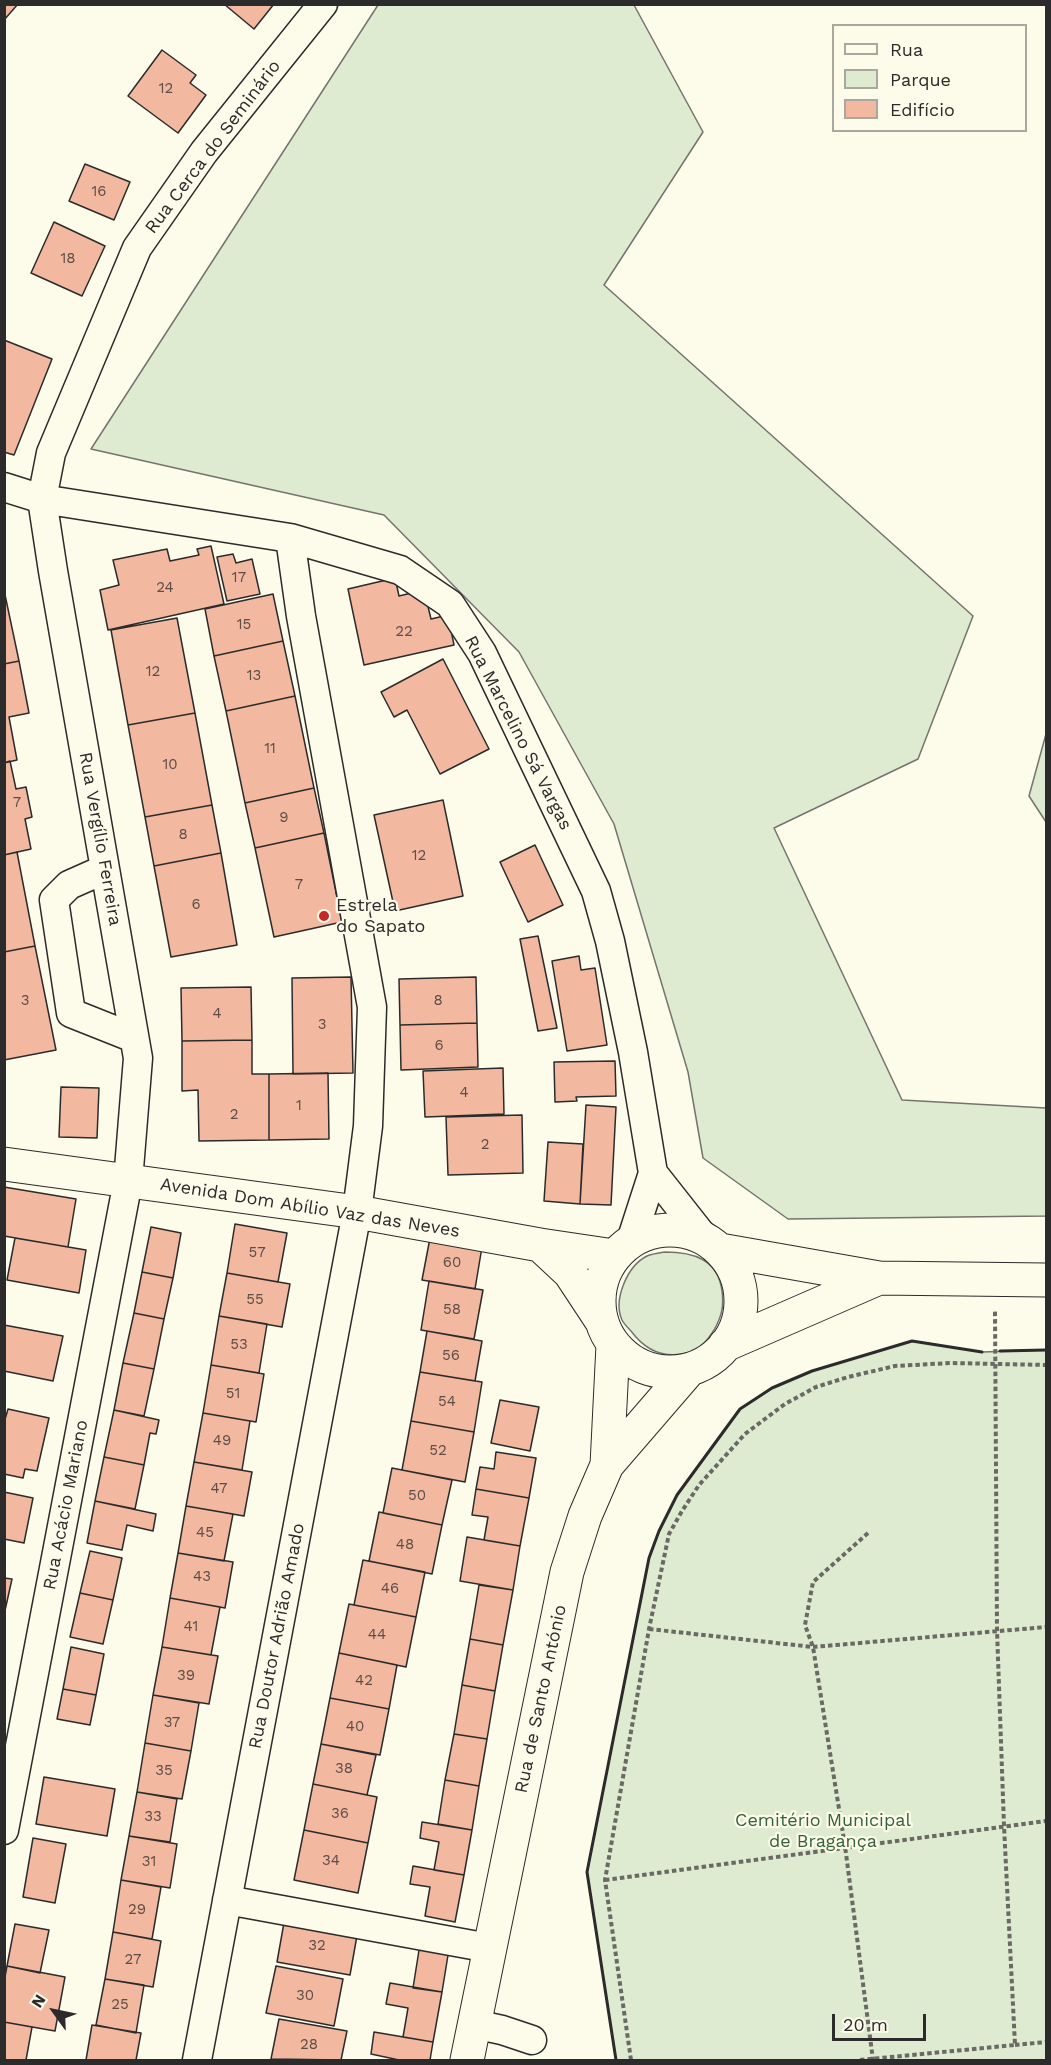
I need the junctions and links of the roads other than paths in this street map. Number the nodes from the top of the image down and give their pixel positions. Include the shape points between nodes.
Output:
1 (323, 4) edge
2 (4, 487) edge
3 (42, 499) junction
4 (290, 537) junction
5 (105, 869) junction
6 (134, 1038) junction
7 (4, 1164) edge
8 (653, 1173) junction
9 (128, 1181) junction
10 (357, 1212) junction
11 (713, 1244) junction
12 (540, 1245) junction
13 (622, 1248) junction
14 (879, 1278) junction
15 (1047, 1280) edge
16 (607, 1333) junction
17 (725, 1345) junction
18 (689, 1370) junction
19 (606, 1465) junction
20 (4, 1830) edge
21 (227, 1900) junction
22 (489, 1948) junction
23 (474, 2024) junction
24 (532, 2040) dead end
25 (197, 2061) edge
26 (467, 2061) edge

1 - 3 street, Rua Cerca do Seminário via 204,152 137,248 51,453
2 - 3 street, Rua Marcelino Sá Vargas
3 - 4 street, Rua Marcelino Sá Vargas
3 - 5 street, Rua Vergílio Ferreira
4 - 8 street, Rua Marcelino Sá Vargas via 400,570 450,604 482,653 596,891 633,1052
4 - 10 street, Rua Doutor Adrião Amado via 372,1007 368,1126
5 - 6 street, Rua Vergílio Ferreira
5 - 6 street via 69,885 54,900 71,1013
6 - 9 street, Rua Vergílio Ferreira via 138,1058
7 - 9 street, Avenida Dom Abílio Vaz das Neves
8 - 11 street
8 - 13 street, Rua Marcelino Sá Vargas
9 - 10 street, Avenida Dom Abílio Vaz das Neves
9 - 20 street, Rua Acácio Mariano
10 - 12 street, Avenida Dom Abílio Vaz das Neves
10 - 21 street, Rua Doutor Adrião Amado
11 - 13 street via 687,1232 668,1229 648,1232
11 - 14 street
11 - 17 street via 732,1265 739,1282 741,1304 736,1326
12 - 13 street, Avenida Dom Abílio Vaz das Neves
12 - 16 street via 570,1273
13 - 16 street via 602,1276 598,1298
14 - 15 street
14 - 17 street
16 - 18 street via 629,1360 647,1369
16 - 19 street
17 - 18 street via 709,1360
18 - 19 street, Rua de Santo António
19 - 22 street, Rua de Santo António via 567,1572
21 - 22 street
21 - 25 street, Rua Doutor Adrião Amado
22 - 23 street, Rua de Santo António
23 - 24 street
23 - 26 street, Rua de Santo António

